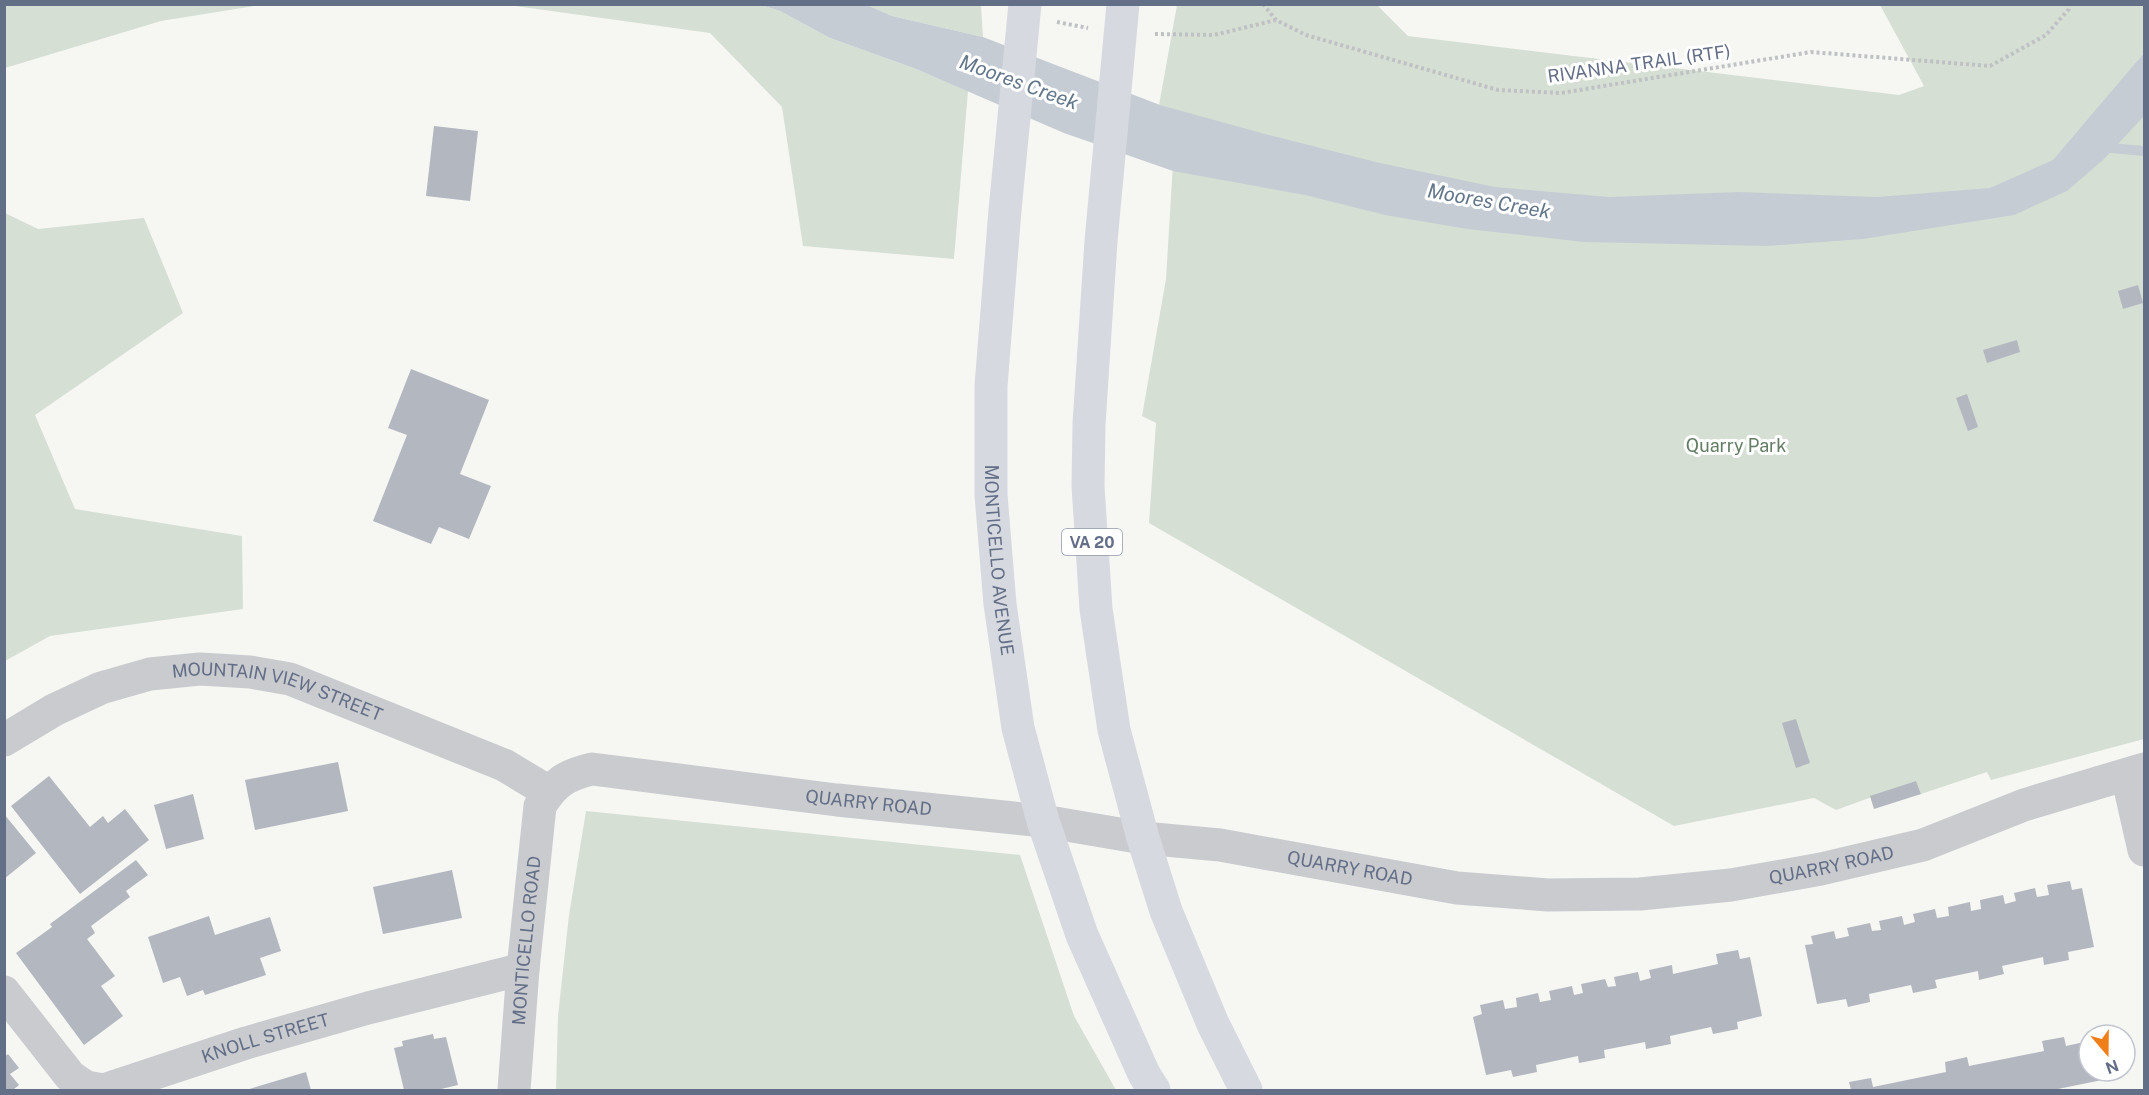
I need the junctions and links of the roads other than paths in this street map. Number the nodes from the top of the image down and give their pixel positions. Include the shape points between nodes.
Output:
1 (1123, 4) edge
2 (1039, 13) edge
3 (4, 740) edge
4 (2136, 772) edge
5 (549, 792) junction
6 (1043, 821) junction
7 (1143, 838) junction
8 (2145, 850) edge
9 (523, 969) junction
10 (4, 992) edge
11 (514, 1090) edge
12 (1154, 1090) edge
13 (1246, 1090) edge

1 - 7 main road, VA 20 via 1101,241 1089,424 1089,497 1096,609 1114,730
2 - 6 main road, MONTICELLO AVENUE via 1005,210 991,386 991,495 999,604 1018,728
3 - 5 street, MOUNTAIN VIEW STREET via 101,688 150,674 200,669 250,672 290,679 494,761
4 - 7 street, QUARRY ROAD via 2024,805 1923,845 1731,885 1640,894 1548,895 1457,888 1220,845
4 - 8 street
5 - 6 street, QUARRY ROAD via 570,774 592,769
5 - 9 street, MONTICELLO ROAD via 540,806
6 - 7 street, QUARRY ROAD
6 - 12 main road, MONTICELLO AVENUE via 1082,935
7 - 13 main road, VA 20 via 1175,932 1213,1024
9 - 10 street, KNOLL STREET via 246,1043 104,1090 86,1087 70,1076
9 - 11 street, MONTICELLO ROAD

